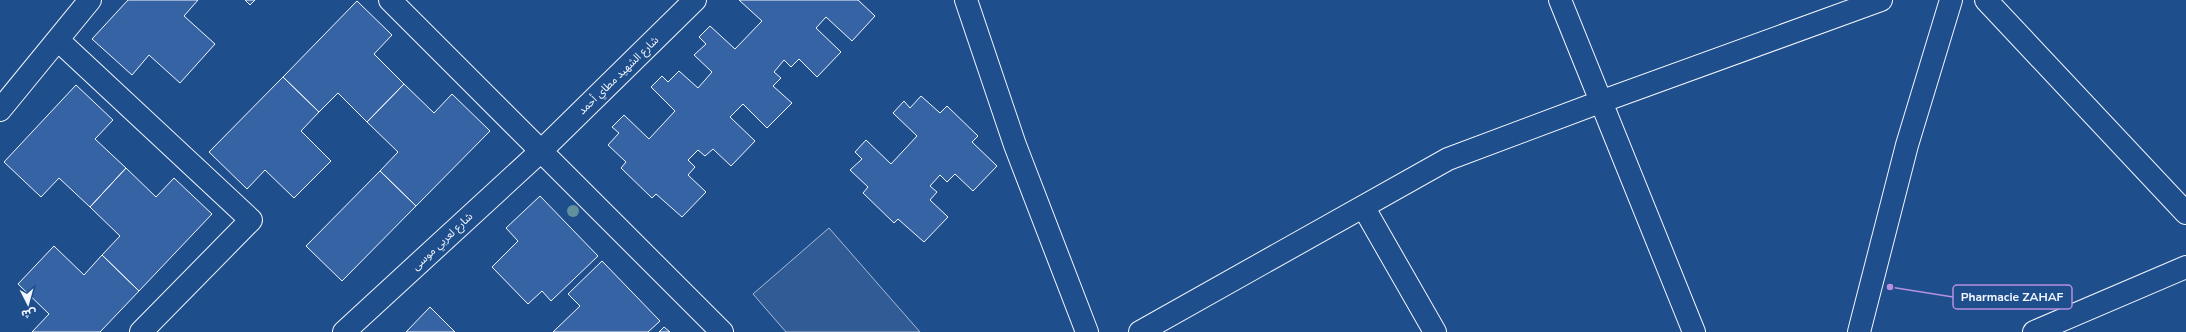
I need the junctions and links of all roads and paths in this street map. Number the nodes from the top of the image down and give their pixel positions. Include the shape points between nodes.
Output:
1 (90, 0) edge
2 (390, 0) edge
3 (695, 0) edge
4 (966, 0) edge
5 (1560, 0) edge
6 (1881, 0) edge
7 (1951, 0) edge
8 (1986, 0) edge
9 (58, 40) junction
10 (1600, 102) junction
11 (0, 110) edge
12 (541, 151) junction
13 (1364, 208) junction
14 (2186, 213) edge
15 (2186, 267) edge
16 (141, 332) edge
17 (344, 332) edge
18 (722, 332) edge
19 (1087, 332) edge
20 (1140, 332) edge
21 (1435, 332) edge
22 (1694, 332) edge
23 (1859, 332) edge
24 (2034, 332) edge

1 - 9 street
2 - 12 street
3 - 12 street, شارع الشهيد مطاي أحمد
4 - 19 street via 1015,145
5 - 10 street
6 - 10 street
7 - 23 street via 1907,145
8 - 14 street
9 - 11 street
9 - 16 street via 251,220
10 - 13 street via 1448,159
10 - 22 street
12 - 17 street, شارع لعربي موسى
12 - 18 street
13 - 20 street
13 - 21 street
15 - 24 street

